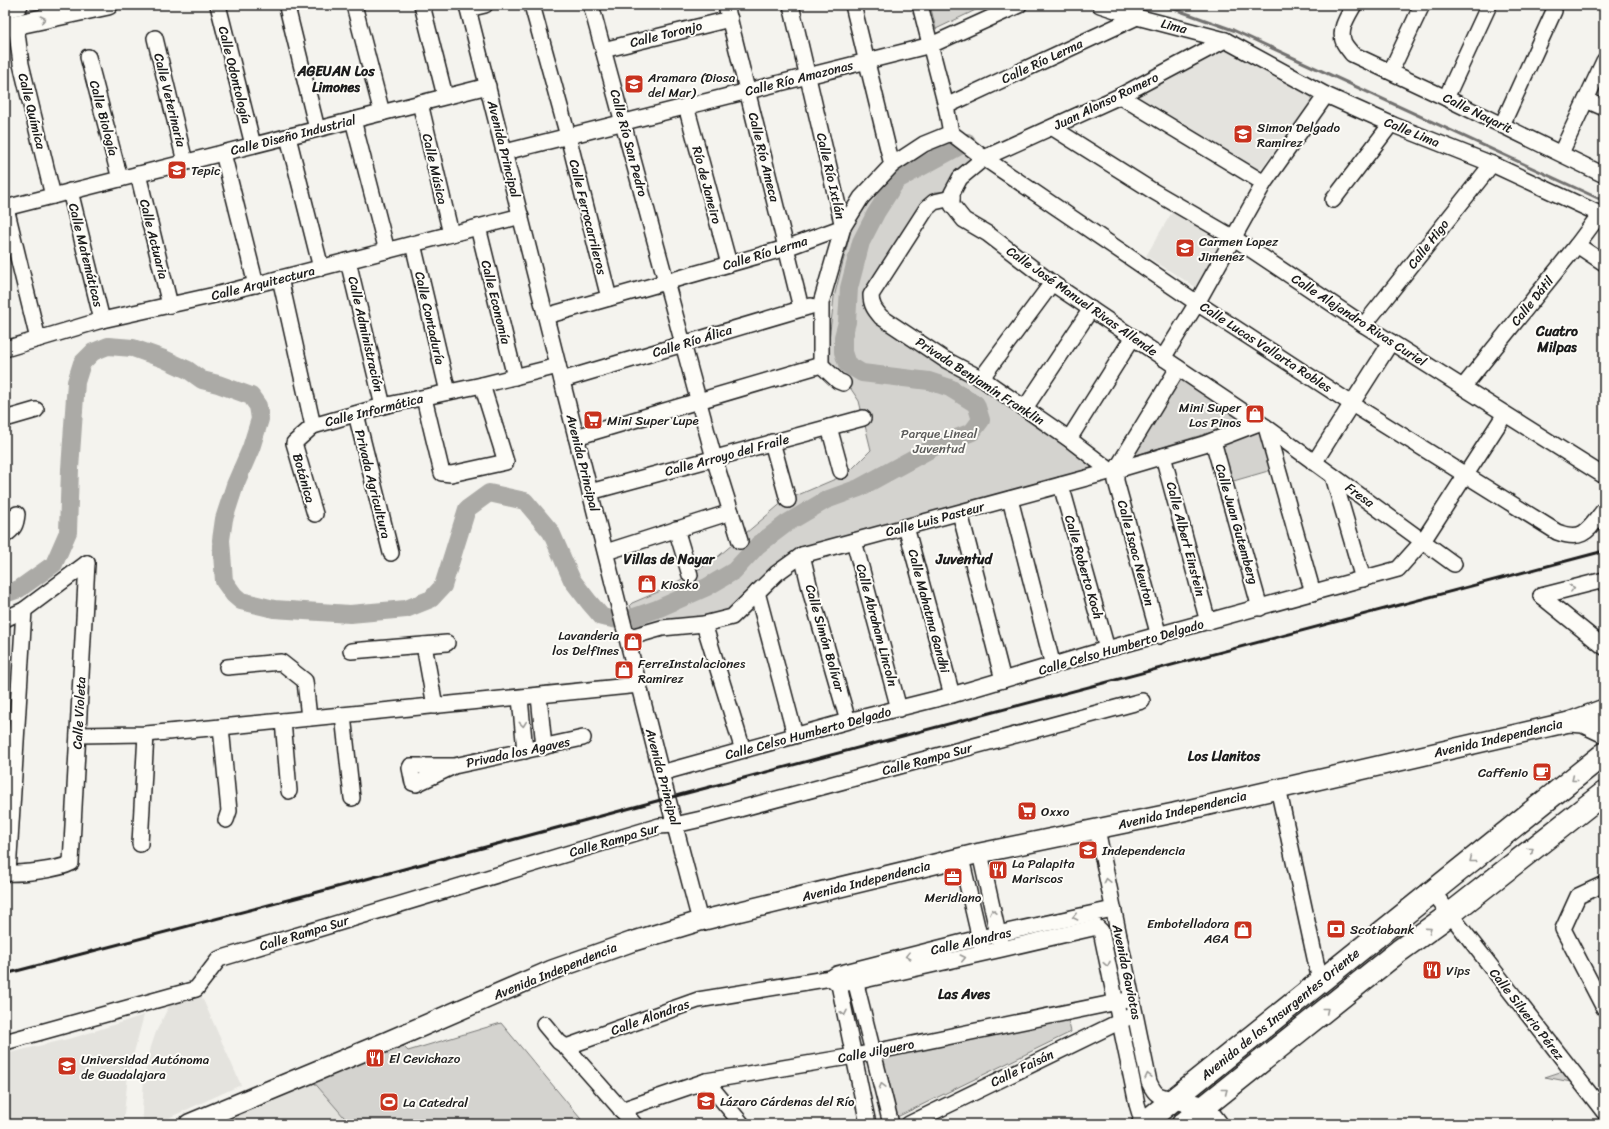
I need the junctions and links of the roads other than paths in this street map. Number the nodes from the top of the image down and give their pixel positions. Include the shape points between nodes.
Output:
1 (18, 5) edge
2 (108, 5) edge
3 (218, 5) edge
4 (354, 5) edge
5 (422, 5) edge
6 (485, 5) edge
7 (532, 5) edge
8 (591, 5) edge
9 (791, 5) edge
10 (853, 5) edge
11 (920, 5) edge
12 (1019, 5) edge
13 (1100, 5) edge
14 (1354, 5) edge
15 (1422, 5) edge
16 (1489, 5) edge
17 (287, 7) dead end
18 (467, 7) edge
19 (5, 8) edge
20 (1554, 11) dead end
21 (728, 12) edge
22 (1137, 17) junction
23 (11, 26) edge
24 (155, 38) dead end
25 (1225, 40) junction
26 (931, 45) junction
27 (603, 50) junction
28 (88, 57) dead end
29 (866, 61) junction
30 (1604, 61) edge
31 (1390, 71) junction
32 (808, 76) junction
33 (488, 86) junction
34 (748, 91) junction
35 (1326, 95) junction
36 (445, 96) junction
37 (1120, 96) junction
38 (1446, 98) junction
39 (1586, 100) junction
40 (420, 103) junction
41 (686, 106) junction
42 (946, 106) junction
43 (1604, 108) edge
44 (382, 112) junction
45 (353, 120) junction
46 (623, 122) junction
47 (1391, 124) junction
48 (1502, 125) junction
49 (1053, 128) junction
50 (317, 129) junction
51 (951, 133) junction
52 (288, 136) junction
53 (568, 136) junction
54 (253, 145) junction
55 (505, 152) junction
56 (223, 153) junction
57 (1561, 153) junction
58 (984, 158) junction
59 (185, 162) junction
60 (1492, 164) junction
61 (892, 165) junction
62 (138, 174) junction
63 (1604, 175) edge
64 (120, 179) junction
65 (1264, 183) junction
66 (70, 191) junction
67 (53, 196) junction
68 (952, 198) junction
69 (1333, 200) dead end
70 (5, 208) edge
71 (1602, 215) edge
72 (521, 216) junction
73 (478, 227) junction
74 (843, 227) junction
75 (451, 234) junction
76 (1234, 238) junction
77 (413, 244) junction
78 (1577, 245) junction
79 (786, 248) junction
80 (387, 251) junction
81 (348, 261) junction
82 (1604, 263) edge
83 (729, 264) junction
84 (321, 268) junction
85 (280, 278) junction
86 (666, 282) junction
87 (1052, 283) junction
88 (256, 285) junction
89 (609, 298) junction
90 (821, 303) junction
91 (1197, 303) junction
92 (170, 305) junction
93 (801, 308) junction
94 (1091, 309) junction
95 (546, 316) junction
96 (102, 320) junction
97 (1364, 325) junction
98 (1133, 337) junction
99 (38, 339) junction
100 (1391, 342) junction
101 (683, 344) junction
102 (5, 349) edge
103 (1163, 358) junction
104 (821, 365) junction
105 (1178, 368) junction
106 (560, 373) junction
107 (515, 377) junction
108 (984, 380) junction
109 (843, 384) dead end
110 (482, 386) junction
111 (1463, 387) junction
112 (448, 392) junction
113 (424, 398) junction
114 (699, 401) junction
115 (1352, 404) junction
116 (383, 406) junction
117 (1025, 408) junction
118 (36, 410) dead end
119 (356, 414) junction
120 (1505, 414) junction
121 (863, 418) dead end
122 (5, 419) edge
123 (1262, 425) junction
124 (313, 426) junction
125 (829, 428) junction
126 (576, 437) junction
127 (1069, 440) junction
128 (1213, 441) junction
129 (772, 442) junction
130 (1163, 456) junction
131 (714, 458) junction
132 (1314, 462) junction
133 (841, 471) dead end
134 (1114, 471) junction
135 (1466, 475) junction
136 (1333, 476) junction
137 (1604, 476) edge
138 (1062, 485) junction
139 (590, 492) junction
140 (1010, 499) junction
141 (788, 500) dead end
142 (1604, 510) edge
143 (731, 512) junction
144 (960, 513) junction
145 (17, 514) dead end
146 (315, 514) dead end
147 (906, 527) junction
148 (1597, 528) edge
149 (676, 529) junction
150 (5, 535) edge
151 (740, 541) dead end
152 (854, 541) junction
153 (1423, 541) junction
154 (606, 552) junction
155 (391, 553) dead end
156 (802, 555) junction
157 (1454, 564) dead end
158 (690, 575) dead end
159 (1363, 579) junction
160 (1604, 580) edge
161 (757, 592) junction
162 (1313, 593) junction
163 (1260, 608) junction
164 (24, 610) junction
165 (764, 615) junction
166 (732, 617) junction
167 (5, 619) edge
168 (1208, 622) junction
169 (704, 624) junction
170 (626, 635) junction
171 (1158, 636) junction
172 (447, 643) dead end
173 (424, 645) junction
174 (1604, 647) edge
175 (1107, 649) junction
176 (351, 651) dead end
177 (1053, 666) junction
178 (227, 667) dead end
179 (1003, 680) junction
180 (639, 685) junction
181 (952, 695) junction
182 (539, 696) junction
183 (520, 698) junction
184 (1142, 701) dead end
185 (435, 706) junction
186 (899, 709) junction
187 (1604, 709) edge
188 (343, 715) junction
189 (309, 718) junction
190 (283, 721) junction
191 (848, 721) junction
192 (1569, 722) junction
193 (221, 727) junction
194 (146, 734) junction
195 (1604, 734) edge
196 (78, 735) junction
197 (795, 735) junction
198 (583, 738) dead end
199 (544, 746) junction
200 (525, 750) junction
201 (743, 750) junction
202 (1604, 754) edge
203 (454, 766) dead end
204 (661, 773) junction
205 (1278, 788) junction
206 (289, 791) dead end
207 (1604, 793) edge
208 (352, 798) dead end
209 (226, 820) dead end
210 (675, 825) junction
211 (1097, 829) junction
212 (140, 844) dead end
213 (980, 853) junction
214 (960, 858) junction
215 (6, 873) edge
216 (1604, 884) edge
217 (1433, 892) junction
218 (1113, 909) junction
219 (1449, 915) junction
220 (700, 921) junction
221 (1097, 926) joint
222 (998, 934) junction
223 (980, 938) junction
224 (1002, 949) junction
225 (984, 953) junction
226 (854, 976) junction
227 (835, 979) junction
228 (1320, 981) junction
229 (1132, 1000) junction
230 (1115, 1002) junction
231 (1604, 1008) edge
232 (1136, 1014) junction
233 (1120, 1020) junction
234 (544, 1024) dead end
235 (5, 1042) edge
236 (566, 1047) junction
237 (873, 1051) junction
238 (854, 1056) junction
239 (706, 1081) junction
240 (1175, 1098) junction
241 (1205, 1107) junction
242 (621, 1110) junction
243 (1604, 1112) edge
244 (189, 1124) edge
245 (634, 1124) edge
246 (742, 1124) edge
247 (868, 1124) edge
248 (892, 1124) edge
249 (909, 1124) edge
250 (1143, 1124) edge
251 (1183, 1124) edge
252 (1218, 1124) edge

1 - 19 main road
23 -> 2 main road
3 - 54 street, Calle Odontología
4 - 44 street
5 - 36 street
6 - 18 street
7 - 53 street, Calle Ferrocarrileros
8 - 27 street, Calle Río San Pedro
9 - 32 street, Calle Río Ixtlán
10 - 29 street
11 - 26 street
12 - 26 street, Calle Río Amazonas
13 - 22 street, Lima
14 - 31 street, Calle Nayarit via 1344,22 1344,44 1352,54
15 - 31 street
16 - 38 street
17 - 50 street
18 - 33 street, Avenida Principal
20 - 48 street
21 - 27 street, Calle Toronjo
21 - 34 street, Calle Río Ameca
22 - 25 street, Lima
22 - 42 street, Calle Río Lerma
23 - 67 street, Calle Química
24 - 59 street, Calle Veterinaria
25 - 35 street, Calle Lima
25 - 37 street, Juan Alonso Romero
26 - 29 street, Calle Río Amazonas
26 - 42 street
27 - 46 street, Calle Río San Pedro
28 - 64 street, Calle Biología
29 - 32 street, Calle Río Amazonas
29 - 61 street
30 - 39 street
31 - 38 street, Calle Nayarit
32 - 34 street, Calle Río Amazonas
32 - 74 street, Calle Río Ixtlán
33 - 36 street, Calle Diseño Industrial
33 - 55 street, Avenida Principal
34 - 41 street, Calle Río Amazonas
34 - 79 street, Calle Río Ameca
35 - 47 street, Calle Lima
35 - 65 street
36 - 40 street, Calle Diseño Industrial
37 - 49 street, Juan Alonso Romero
37 - 65 street
38 - 48 street, Calle Nayarit
39 - 43 street
39 - 57 street
40 - 44 street, Calle Diseño Industrial
40 - 75 street, Calle Música
41 - 46 street, Calle Río Amazonas
41 - 83 street, Río de Janeiro
42 - 51 street
44 - 45 street, Calle Diseño Industrial
45 - 50 street, Calle Diseño Industrial
45 - 80 street
46 - 53 street, Calle Río Amazonas
46 - 86 street, Calle Río San Pedro
47 - 60 street, Calle Lima
47 - 69 street
48 - 57 street, Calle Nayarit
49 - 58 street, Juan Alonso Romero
49 - 76 street, Calle Alejandro Rivas Curiel
50 - 52 street, Calle Diseño Industrial
51 - 58 street, Calle Lucas Vallarta Robles
51 - 61 street via 924,144
52 - 54 street, Calle Diseño Industrial
52 - 84 street
53 - 55 street, Calle Río Amazonas
53 - 89 street, Calle Ferrocarrileros
54 - 56 street, Calle Diseño Industrial
55 - 72 street, Avenida Principal
56 - 59 street, Calle Diseño Industrial
56 - 88 street
57 - 63 street, Calle Nayarit
58 - 68 street via 960,178
58 - 91 street, Calle Lucas Vallarta Robles
59 - 62 street, Calle Diseño Industrial
60 - 71 street, Calle Lima
60 - 97 street, Calle Higo
61 - 74 street via 861,198
62 - 64 street, Calle Diseño Industrial
62 - 92 street, Calle Actuaria
64 - 66 street, Calle Diseño Industrial
65 - 76 street
66 - 67 street, Calle Diseño Industrial
66 - 96 street, Calle Matemáticas
67 - 70 street, Calle Diseño Industrial
68 - 87 street, Calle José Manuel Rivas Allende via 952,206 964,220 988,234
68 - 108 street, Privada Benjamín Franklin via 934,202 927,208 871,295 871,304 881,317 944,359
70 - 99 street
71 - 78 street, Calle Dátil
72 - 73 street, Calle Arquitectura
72 - 95 street, Avenida Principal
73 - 75 street, Calle Arquitectura
73 - 107 street, Calle Economía
74 - 79 street, Calle Río Lerma
74 - 90 street, Calle Río Ixtlán
75 - 77 street, Calle Arquitectura
76 - 91 street
76 - 97 street, Calle Alejandro Rivas Curiel
77 - 80 street, Calle Arquitectura
77 - 112 street, Calle Contaduría
78 - 82 street
78 - 111 street, Calle Dátil
79 - 83 street, Calle Río Lerma
79 - 93 street, Calle Río Ameca
80 - 81 street, Calle Arquitectura
81 - 84 street, Calle Arquitectura
81 - 116 street, Calle Administración
83 - 86 street, Calle Río Lerma
84 - 85 street, Calle Arquitectura
85 - 88 street, Calle Arquitectura
85 - 124 street, Calle Informática
86 - 89 street, Calle Río Lerma
86 - 101 street, Calle Río San Pedro
87 - 94 street, Calle José Manuel Rivas Allende
87 - 108 street via 986,372
88 - 92 street, Calle Arquitectura
89 - 95 street, Calle Río Lerma
90 - 93 street, Calle Río Álica
90 - 104 street, Calle Río Ixtlán
91 - 103 street
91 - 115 street, Calle Lucas Vallarta Robles
92 - 96 street, Calle Arquitectura
93 - 101 street, Calle Río Álica
94 - 98 street, Calle José Manuel Rivas Allende
94 - 117 street
95 - 106 street, Avenida Principal
96 - 99 street, Calle Arquitectura
97 - 100 street, Calle Alejandro Rivas Curiel
98 - 103 street, Calle José Manuel Rivas Allende
98 - 127 street
99 - 102 street, Calle Arquitectura
100 - 111 street, Calle Alejandro Rivas Curiel
100 - 115 street
101 - 106 street, Calle Río Álica
101 - 114 street, Calle Río San Pedro
103 - 105 street, Calle José Manuel Rivas Allende
104 - 109 street
104 - 114 street
105 - 123 street, Calle José Manuel Rivas Allende
105 - 134 street
106 - 107 street, Calle Informática
106 - 126 street, Avenida Principal
107 - 110 street, Calle Informática
108 - 117 street, Privada Benjamín Franklin
110 - 112 street, Calle Informática
110 - 113 street via 506,462 451,474 442,473
111 - 120 street, Calle Alejandro Rivas Curiel
112 - 113 street, Calle Informática
113 - 116 street, Calle Informática
114 - 126 street
114 - 131 street, Calle Río San Pedro
115 - 132 street
115 - 135 street, Calle Lucas Vallarta Robles
116 - 119 street, Calle Informática
117 - 127 street, Privada Benjamín Franklin
118 - 122 street
119 - 124 street, Calle Informática
119 - 155 street, Privada Agricultura
120 - 135 street, Calle Celso Humberto Delgado
120 - 137 street, Calle Alejandro Rivas Curiel
121 - 125 street, Calle Arroyo del Fraile
123 - 128 street, Calle Luis Pasteur
123 - 132 street, Fresa
123 - 162 street
124 - 146 street, Botánica via 294,443
125 - 129 street, Calle Arroyo del Fraile
125 - 133 street
126 - 139 street, Avenida Principal
127 - 134 street, Privada Benjamín Franklin
128 - 130 street, Calle Luis Pasteur
128 - 163 street, Calle Juan Gutemberg
129 - 131 street, Calle Arroyo del Fraile
129 - 141 street
130 - 134 street, Calle Luis Pasteur
130 - 168 street, Calle Albert Einstein
131 - 139 street, Calle Arroyo del Fraile
131 - 143 street, Calle Río San Pedro
132 - 136 street, Fresa
134 - 138 street, Calle Luis Pasteur
134 - 171 street, Calle Isaac Newton
135 - 148 street, Calle Lucas Vallarta Robles via 1557,532 1568,536 1580,536
135 - 153 street, Calle Celso Humberto Delgado
136 - 153 street, Fresa
136 - 159 street
138 - 140 street, Calle Luis Pasteur
138 - 175 street, Calle Roberto Koch
139 - 154 street, Avenida Principal
140 - 144 street, Calle Luis Pasteur
140 - 177 street
142 - 148 street
143 - 149 street
143 - 151 street, Calle Río San Pedro
144 - 147 street, Calle Luis Pasteur
144 - 179 street
145 - 150 street via 16,524
147 - 152 street, Calle Luis Pasteur
147 - 181 street, Calle Mahatma Gandhi
149 - 154 street
149 - 158 street
152 - 156 street, Calle Luis Pasteur
152 - 186 street, Calle Abraham Lincoln
153 - 157 street, Fresa
153 - 159 street, Calle Celso Humberto Delgado via 1398,569
154 - 170 street, Avenida Principal
156 - 161 street, Calle Luis Pasteur
156 - 191 street, Calle Simón Bolívar
159 - 162 street, Calle Celso Humberto Delgado
174 -> 160 street via 1541,596
161 - 165 street
161 - 166 street, Calle Luis Pasteur
162 - 163 street, Calle Celso Humberto Delgado
163 - 168 street, Calle Celso Humberto Delgado
164 - 167 street
164 - 196 street, Calle Violeta via 87,563
164 - 215 street
165 - 166 street
165 - 197 street
166 - 169 street
168 - 171 street, Calle Celso Humberto Delgado
169 - 170 street
169 - 201 street
170 - 180 street, Avenida Principal
171 - 175 street, Calle Celso Humberto Delgado
172 - 173 street
173 - 176 street
173 - 185 street
175 - 177 street, Calle Celso Humberto Delgado
177 - 179 street, Calle Celso Humberto Delgado
178 - 189 street via 281,662 304,681
179 - 181 street, Calle Celso Humberto Delgado
180 - 182 street
180 - 204 street, Avenida Principal
181 - 186 street, Calle Celso Humberto Delgado
182 - 183 street
182 - 199 street
183 - 185 street
183 -> 200 street
184 - 210 street, Calle Rampa Sur
185 - 188 street
186 - 191 street, Calle Celso Humberto Delgado
187 - 192 main road, Avenida Independencia
188 - 189 street
188 - 208 street
189 - 190 street
190 - 193 street
190 - 206 street
191 - 197 street, Calle Celso Humberto Delgado
192 - 195 main road, Avenida Independencia via 1589,725
192 - 205 main road, Avenida Independencia
193 - 194 street
193 - 209 street via 229,811
194 - 196 street
194 - 212 street
196 - 215 street, Calle Violeta via 71,863 47,869
197 - 201 street, Calle Celso Humberto Delgado
198 - 199 street, Privada los Agaves
199 - 200 street, Privada los Agaves
200 - 203 street, Privada los Agaves
201 - 204 street, Calle Celso Humberto Delgado
202 -> 217 highway, Avenida de los Insurgentes Oriente
204 - 210 street, Avenida Principal
205 - 211 main road, Avenida Independencia
205 - 228 street
219 -> 207 highway, Avenida de los Insurgentes Oriente
210 - 220 street, Avenida Principal
210 - 235 street, Calle Rampa Sur via 659,826 219,959 196,989
211 - 213 main road, Avenida Independencia
218 -> 211 street, Avenida Gaviotas
213 - 214 main road, Avenida Independencia
222 -> 213 street
214 - 220 main road, Avenida Independencia
214 - 223 street
216 - 231 street via 1578,896 1563,929
217 - 219 street, Calle Silverio Pérez
217 - 228 highway, Avenida de los Insurgentes Oriente
218 -> 222 street, Calle Alondras
218 - 229 street, Avenida Gaviotas
241 -> 219 highway, Avenida de los Insurgentes Oriente via 1399,951
219 - 243 street, Calle Silverio Pérez
220 - 244 main road, Avenida Independencia via 552,970
221 - 224 street, Calle Alondras
221 -> 230 street, Avenida Gaviotas via 1101,931
222 - 223 street, Calle Alondras
222 - 224 street
223 - 225 street
223 -> 226 street, Calle Alondras
224 - 225 street, Calle Alondras
226 -> 225 street, Calle Alondras
226 - 227 street, Calle Alondras
226 - 237 street
227 - 236 street, Calle Alondras via 698,1000
227 -> 238 street
228 - 240 highway, Avenida de los Insurgentes Oriente
229 - 230 street, Calle Jilguero
229 - 232 street, Avenida Gaviotas
230 - 233 street, Avenida Gaviotas
230 - 237 street, Calle Jilguero
232 - 233 street, Calle Faisán
240 -> 232 street, Avenida Gaviotas via 1160,1096 1149,1082
233 - 249 street, Calle Faisán
233 - 250 street, Avenida Gaviotas
234 - 236 street
236 - 242 street
237 - 238 street, Calle Jilguero
248 -> 237 street
238 - 239 street, Calle Jilguero
238 - 247 street
239 - 242 street, Calle Jilguero
239 - 246 street
240 - 241 main road
240 - 250 highway, Avenida de los Insurgentes Oriente
241 - 251 highway, Avenida de los Insurgentes Oriente
241 - 252 main road
242 - 245 street

